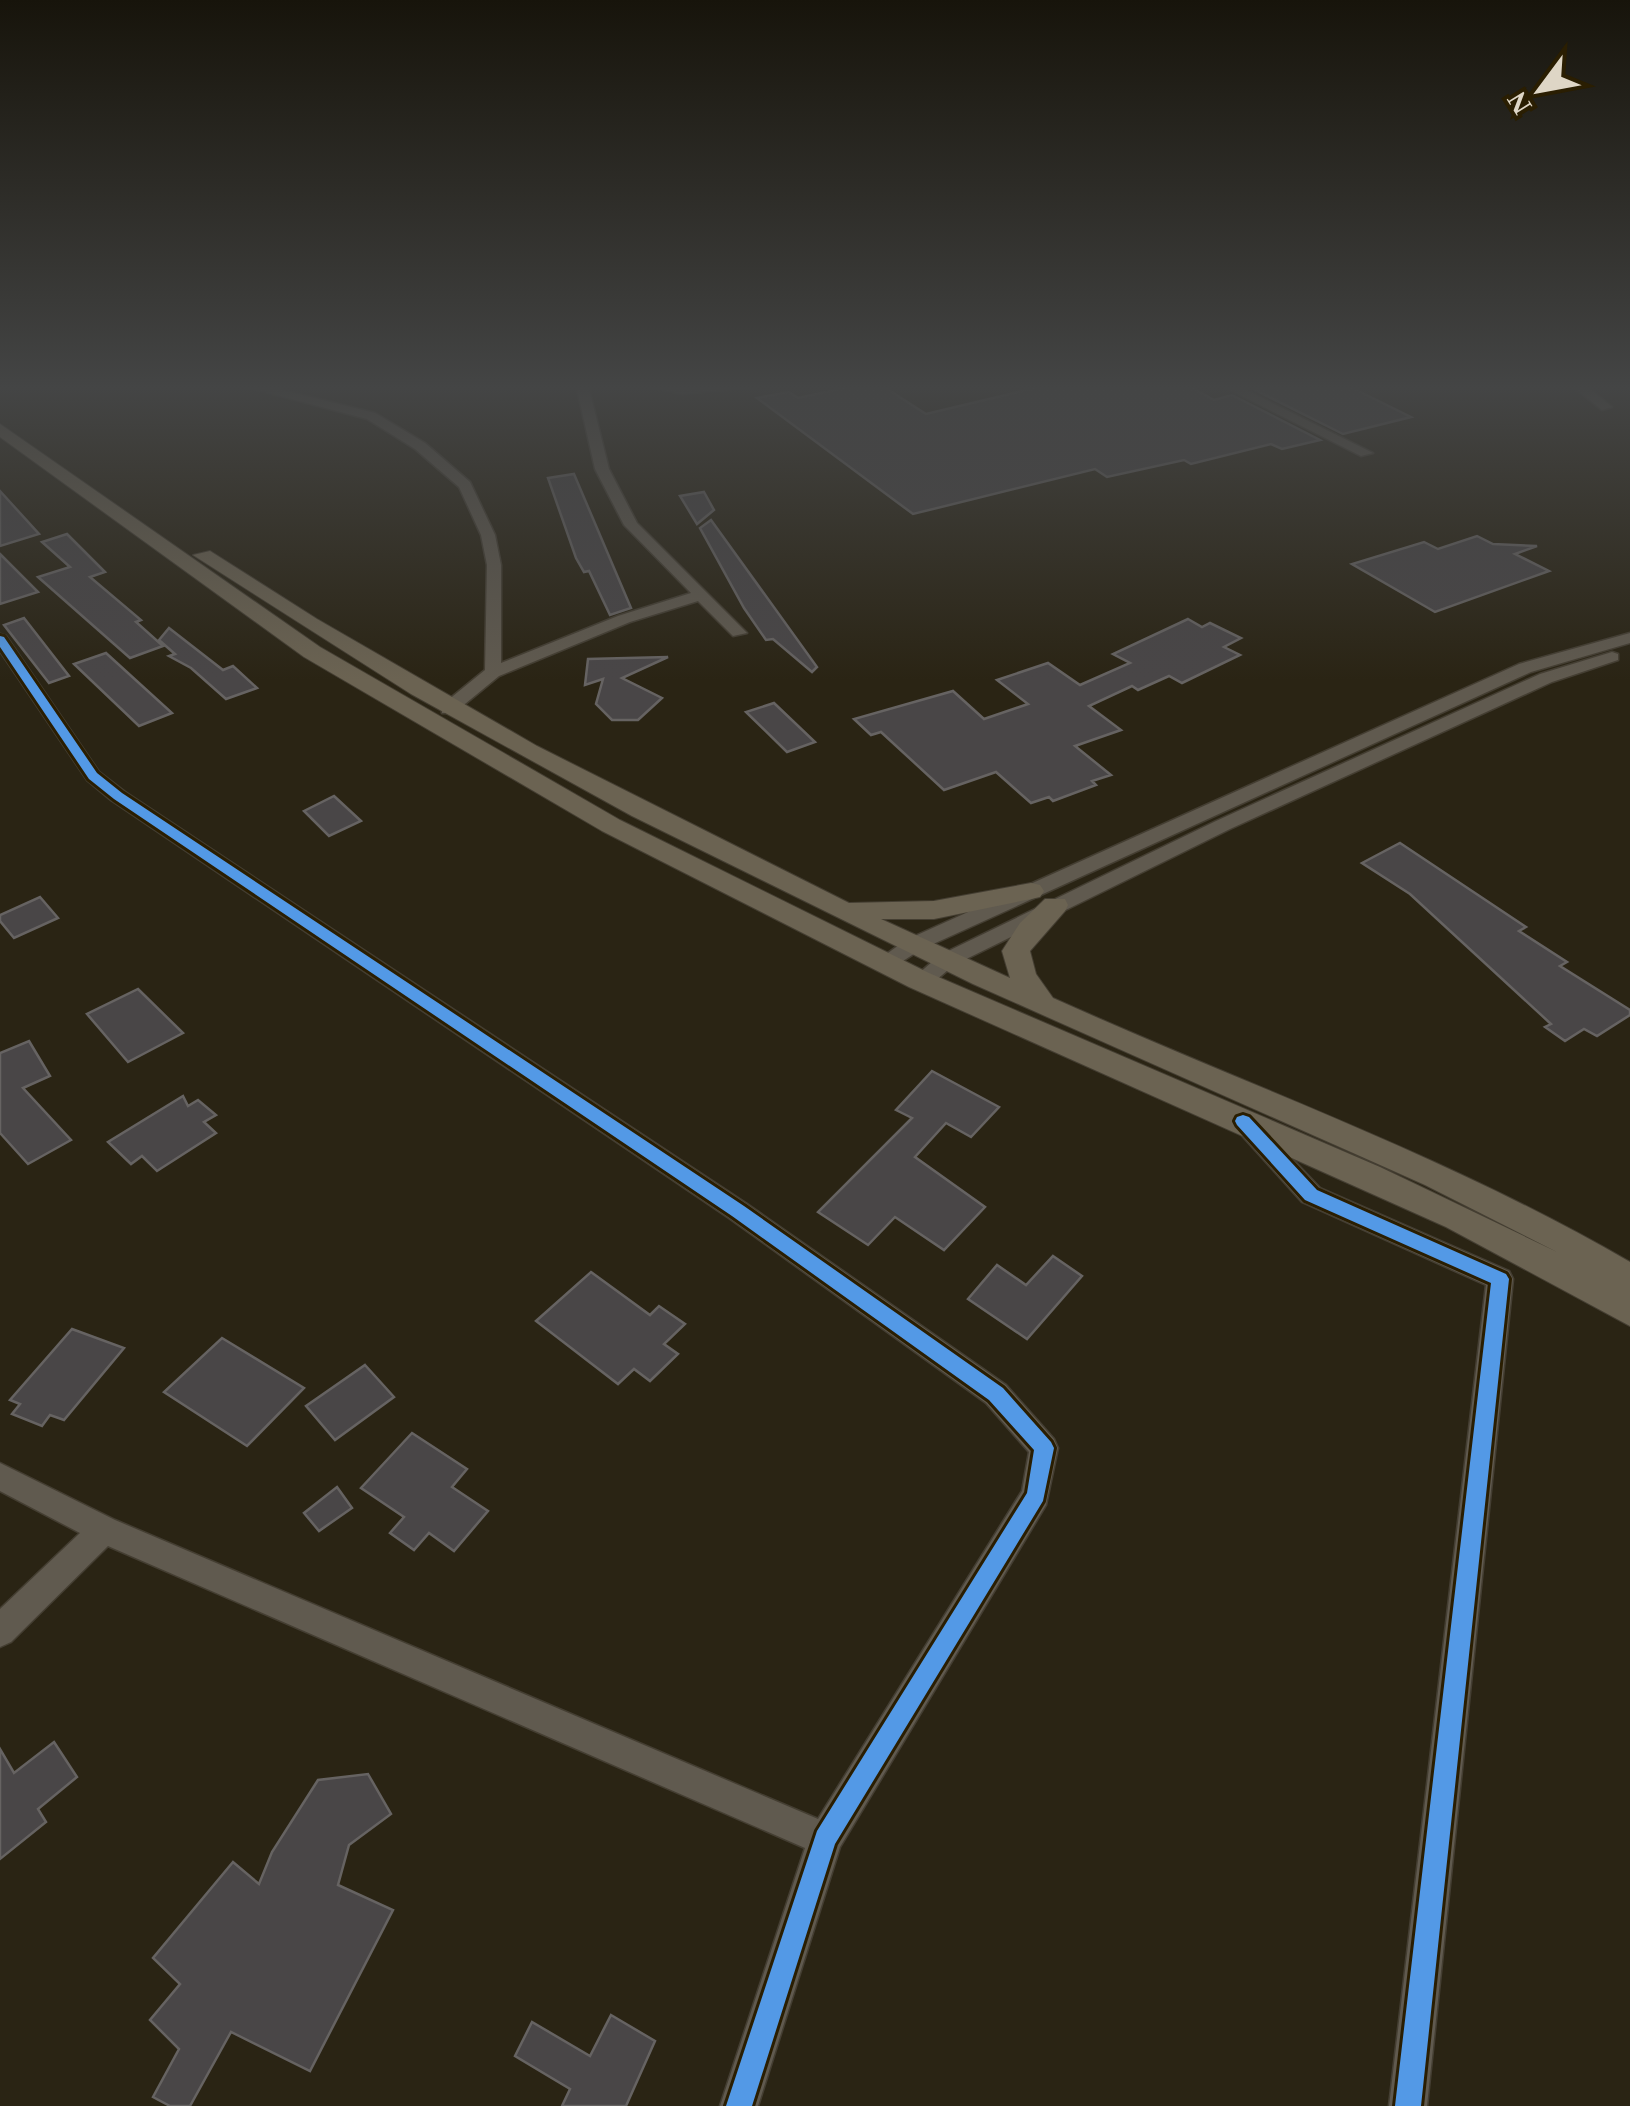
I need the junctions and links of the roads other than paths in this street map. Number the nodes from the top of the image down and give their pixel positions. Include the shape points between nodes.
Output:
1 (74, 483) edge
2 (103, 483) edge
3 (463, 483) edge
4 (609, 483) edge
5 (698, 596) junction
6 (739, 633) dead end
7 (1630, 638) edge
8 (0, 639) edge
9 (1630, 653) edge
10 (493, 672) junction
11 (448, 709) junction
12 (1043, 898) junction
13 (837, 908) junction
14 (913, 944) junction
15 (947, 960) junction
16 (885, 963) junction
17 (921, 980) junction
18 (1043, 1004) junction
19 (1243, 1121) junction
20 (1630, 1279) edge
21 (1630, 1310) edge
22 (0, 1476) edge
23 (104, 1530) junction
24 (0, 1631) edge
25 (825, 1839) junction
26 (739, 2106) edge
27 (1408, 2106) edge

1 - 16 main road via 216,588 445,734 657,853
2 - 11 main road via 206,557
3 - 10 street via 488,535 494,565
4 - 5 street via 630,525
5 - 6 street
5 - 10 street
7 - 12 street via 1525,668
8 - 25 street via 93,776 132,807 738,1210 996,1394 1044,1448 1036,1495
9 - 12 street via 1546,678
10 - 11 street
11 - 13 main road
12 - 13 main road via 886,914
12 - 14 street
12 - 15 street
12 - 18 main road via 1016,952 1022,975
13 - 14 main road
14 - 15 main road
14 - 16 street
15 - 17 street
15 - 18 main road
16 - 17 main road
17 - 19 main road
18 - 20 main road via 1393,1157
19 - 21 main road via 1492,1234
19 - 27 street via 1311,1195 1500,1279
22 - 23 street
23 - 24 street
23 - 25 street
25 - 26 street

